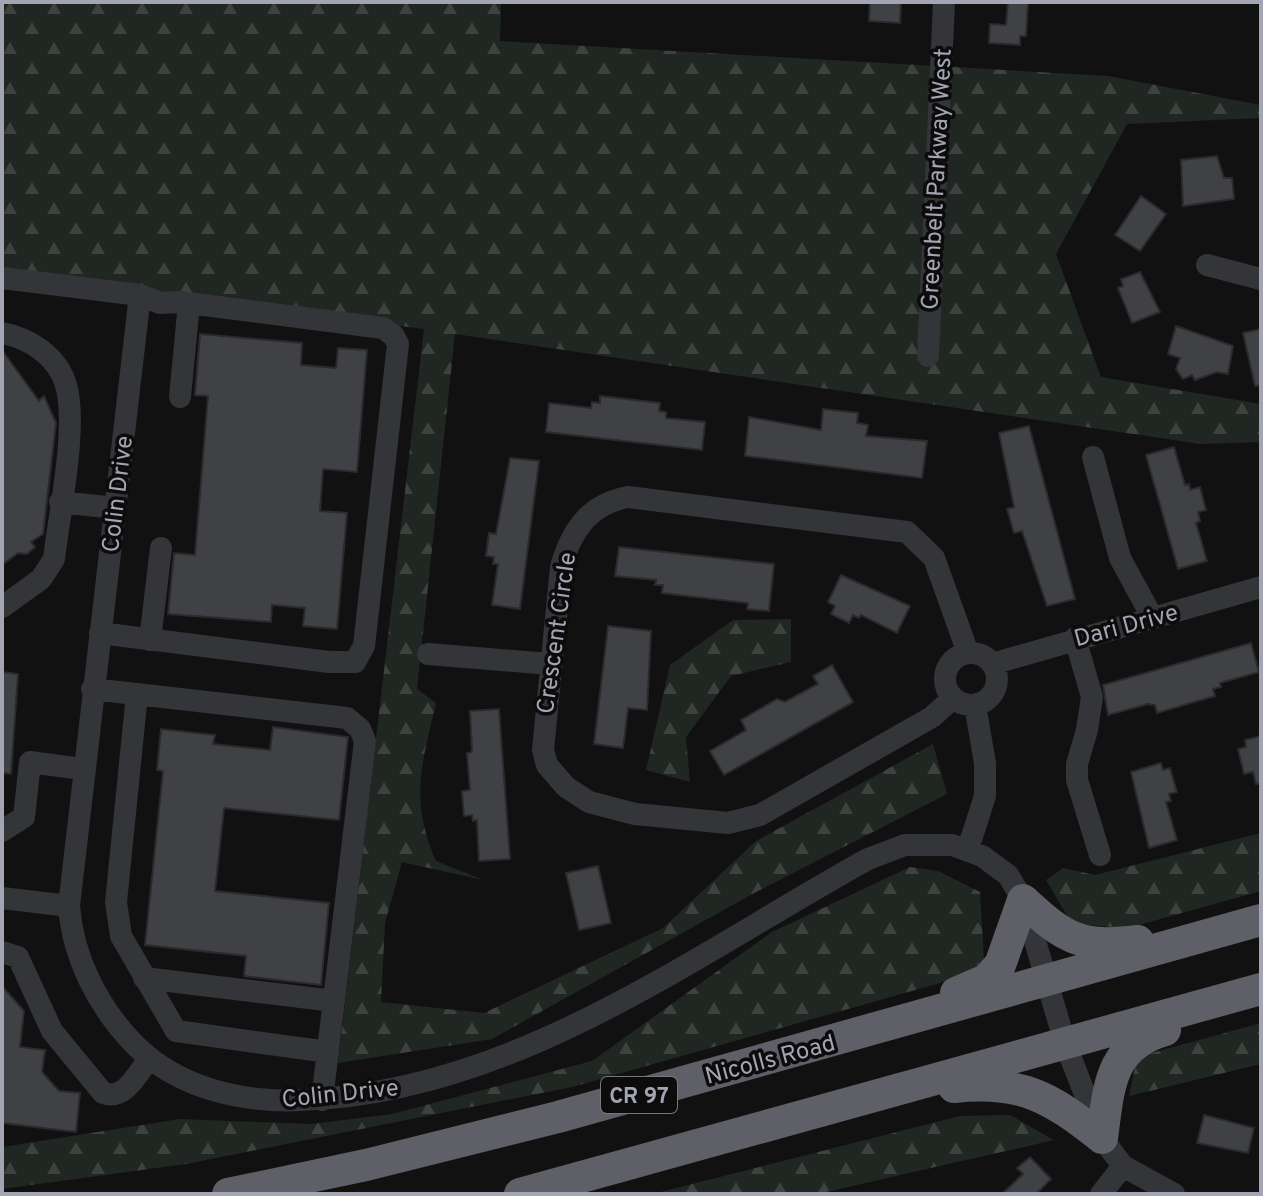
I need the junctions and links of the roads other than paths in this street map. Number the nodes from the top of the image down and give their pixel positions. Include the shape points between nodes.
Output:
1 (944, 2) edge
2 (1207, 265) dead end
3 (2, 278) edge
4 (1261, 279) edge
5 (140, 295) junction
6 (189, 303) junction
7 (2, 333) edge
8 (928, 356) dead end
9 (180, 397) dead end
10 (1093, 457) dead end
11 (60, 502) junction
12 (115, 508) junction
13 (161, 548) dead end
14 (1261, 587) edge
15 (2, 607) edge
16 (1152, 617) junction
17 (100, 633) junction
18 (1075, 638) junction
19 (150, 640) junction
20 (968, 653) junction
21 (428, 654) dead end
22 (550, 664) junction
23 (992, 664) junction
24 (92, 689) junction
25 (137, 694) junction
26 (953, 698) junction
27 (975, 705) junction
28 (82, 769) junction
29 (2, 831) edge
30 (968, 849) junction
31 (1100, 855) dead end
32 (2, 898) edge
33 (1023, 900) junction
34 (69, 906) junction
35 (1261, 920) edge
36 (1221, 932) junction
37 (2, 952) edge
38 (144, 978) junction
39 (1046, 982) junction
40 (1259, 990) edge
41 (334, 1001) junction
42 (898, 1023) junction
43 (1065, 1043) junction
44 (328, 1052) junction
45 (149, 1059) junction
46 (883, 1094) junction
47 (322, 1100) junction
48 (1102, 1138) junction
49 (1123, 1166) junction
50 (228, 1194) edge
51 (520, 1194) edge
52 (1101, 1194) edge
53 (1174, 1194) edge

1 - 8 street, Greenbelt Parkway West
2 - 4 street
3 - 5 street
5 - 6 street via 160,303
5 - 12 street, Colin Drive
6 - 9 street
6 - 19 street via 383,328 394,336 398,354 364,646 355,662
7 - 11 street via 44,350 66,384 69,415
10 - 16 street via 1120,558
11 - 12 street
11 - 15 street via 54,559 41,579
12 - 17 street, Colin Drive
13 - 19 street
14 - 16 street, Dari Drive
16 - 18 street, Dari Drive
17 - 19 street
17 - 24 street, Colin Drive
18 - 23 street, Dari Drive
18 - 31 street via 1092,697 1077,780
20 - 22 street, Crescent Circle via 934,558 907,532 628,497 598,507 569,541
20 - 23 street
20 - 26 street via 947,670
21 - 22 street
22 - 26 street, Crescent Circle via 543,750 547,765 566,787 614,810 728,823 760,815 932,717
23 - 27 street via 995,689
24 - 25 street
24 - 28 street, Colin Drive
25 - 38 street via 116,912 121,936
25 - 41 street via 347,718 360,729 365,741
26 - 27 street
27 - 30 street via 985,796
28 - 29 street via 30,762 24,817
28 - 34 street, Colin Drive
30 - 33 street, Colin Drive via 1008,875
30 - 47 street, Colin Drive via 922,843 878,855 612,1006 527,1048 437,1080
32 - 34 street
33 - 36 highway via 1062,934 1091,944
33 - 39 street, Colin Drive
33 - 42 highway via 994,973
34 - 45 street, Colin Drive via 71,933 90,980 126,1035
35 - 36 highway, Nicolls Road / CR 97
36 - 39 highway, Nicolls Road / CR 97
37 - 45 street via 18,957 52,1031 103,1093 119,1095
38 - 41 street
38 - 44 street via 167,1019 183,1034
39 - 42 highway, Nicolls Road / CR 97
39 - 43 street, Colin Drive
40 - 43 highway
40 - 48 highway via 1139,1039 1111,1079
41 - 44 street
42 - 50 highway, Nicolls Road / CR 97 via 461,1142
43 - 46 highway
43 - 48 street, Colin Drive
44 - 47 street
45 - 47 street, Colin Drive via 225,1094 255,1100
46 - 48 highway via 1008,1086 1055,1102
46 - 51 highway
48 - 49 street, Colin Drive
49 - 52 street
49 - 53 street

